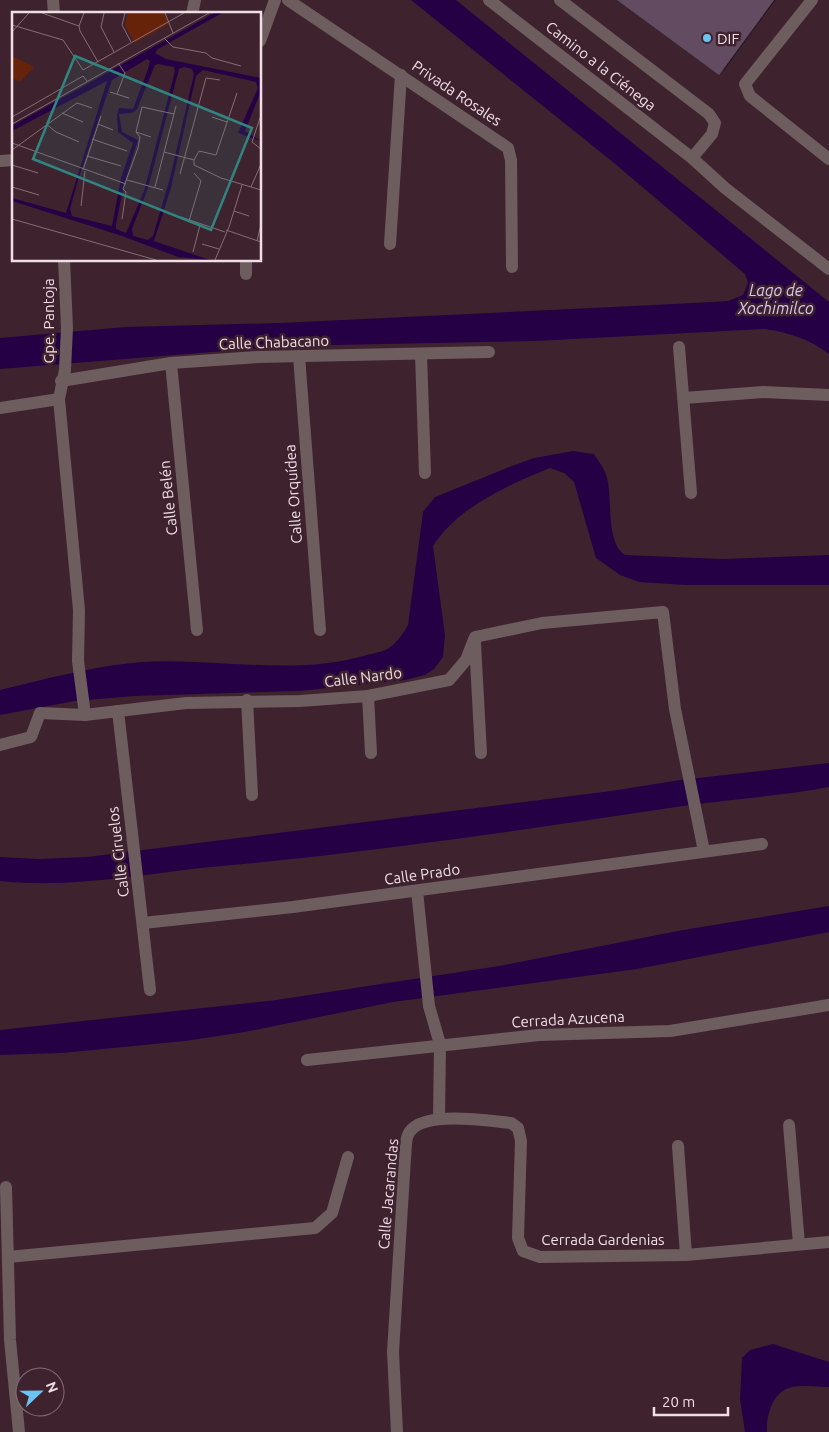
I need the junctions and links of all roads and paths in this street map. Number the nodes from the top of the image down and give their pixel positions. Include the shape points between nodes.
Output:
1 (275, 0) edge
2 (288, 0) edge
3 (489, 0) edge
4 (560, 0) edge
5 (812, 0) edge
6 (261, 38) edge
7 (401, 75) junction
8 (692, 158) junction
9 (829, 159) edge
10 (390, 244) dead end
11 (64, 261) edge
12 (246, 261) edge
13 (512, 267) dead end
14 (829, 269) edge
15 (246, 274) dead end
16 (679, 347) dead end
17 (489, 352) dead end
18 (421, 354) junction
19 (299, 356) junction
20 (171, 363) junction
21 (63, 375) junction
22 (829, 395) edge
23 (684, 398) junction
24 (59, 399) junction
25 (0, 408) edge
26 (425, 473) dead end
27 (691, 493) dead end
28 (197, 630) dead end
29 (320, 630) dead end
30 (475, 637) junction
31 (368, 696) junction
32 (246, 700) junction
33 (84, 711) junction
34 (118, 711) junction
35 (0, 745) edge
36 (371, 752) dead end
37 (481, 753) dead end
38 (252, 795) dead end
39 (762, 844) dead end
40 (704, 851) junction
41 (417, 891) junction
42 (143, 923) junction
43 (150, 990) dead end
44 (829, 1005) edge
45 (440, 1044) junction
46 (308, 1060) dead end
47 (439, 1118) junction
48 (789, 1125) dead end
49 (678, 1146) dead end
50 (348, 1156) dead end
51 (6, 1187) dead end
52 (829, 1242) edge
53 (800, 1244) junction
54 (686, 1255) junction
55 (8, 1257) junction
56 (5, 1340) edge
57 (19, 1432) edge
58 (397, 1432) edge

1 - 6 street
2 - 7 street, Privada Rosales
3 - 8 street, Camino a la Ciénega
4 - 8 street, Camino a la Ciénega via 709,114 715,123 712,134
5 - 9 street via 745,84 750,96
7 - 10 street
7 - 13 street, Privada Rosales via 508,148 511,160
8 - 14 street, Camino a la Ciénega via 724,188
11 - 21 street, Gpe. Pantoja via 66,328
12 - 15 street
16 - 23 street
17 - 18 street, Calle Chabacano
18 - 19 street, Calle Chabacano
18 - 26 street
19 - 20 street, Calle Chabacano
19 - 29 street, Calle Orquídea
20 - 21 street, Calle Chabacano
20 - 28 street, Calle Belén
21 - 24 street, Gpe. Pantoja
22 - 23 street via 763,392
23 - 27 street
24 - 25 street
24 - 33 street, Gpe. Pantoja via 79,610 78,661
30 - 31 street, Calle Nardo via 466,660 449,680
30 - 37 street
30 - 40 street via 542,623 662,612 675,709
31 - 32 street, Calle Nardo via 300,701
31 - 36 street
32 - 34 street, Calle Nardo via 186,702
32 - 38 street
33 - 34 street, Calle Nardo
33 - 35 street, Calle Nardo via 40,713 31,737
34 - 42 street, Calle Ciruelos
39 - 40 street, Calle Prado
40 - 41 street, Calle Prado
41 - 42 street, Calle Prado
41 - 45 street via 429,1006
42 - 43 street, Calle Ciruelos
44 - 45 street, Cerrada Azucena via 670,1031 539,1035
45 - 46 street, Cerrada Azucena
45 - 47 street
47 - 54 street, Cerrada Gardenias via 511,1122 518,1128 518,1238 523,1251 540,1257
47 - 58 street, Calle Jacarandas via 420,1121 408,1134 393,1352
48 - 53 street
49 - 54 street
50 - 55 street via 332,1213 315,1228
51 - 55 street
52 - 53 street, Cerrada Gardenias
53 - 54 street, Cerrada Gardenias
55 - 56 street via 10,1307
56 - 57 street

